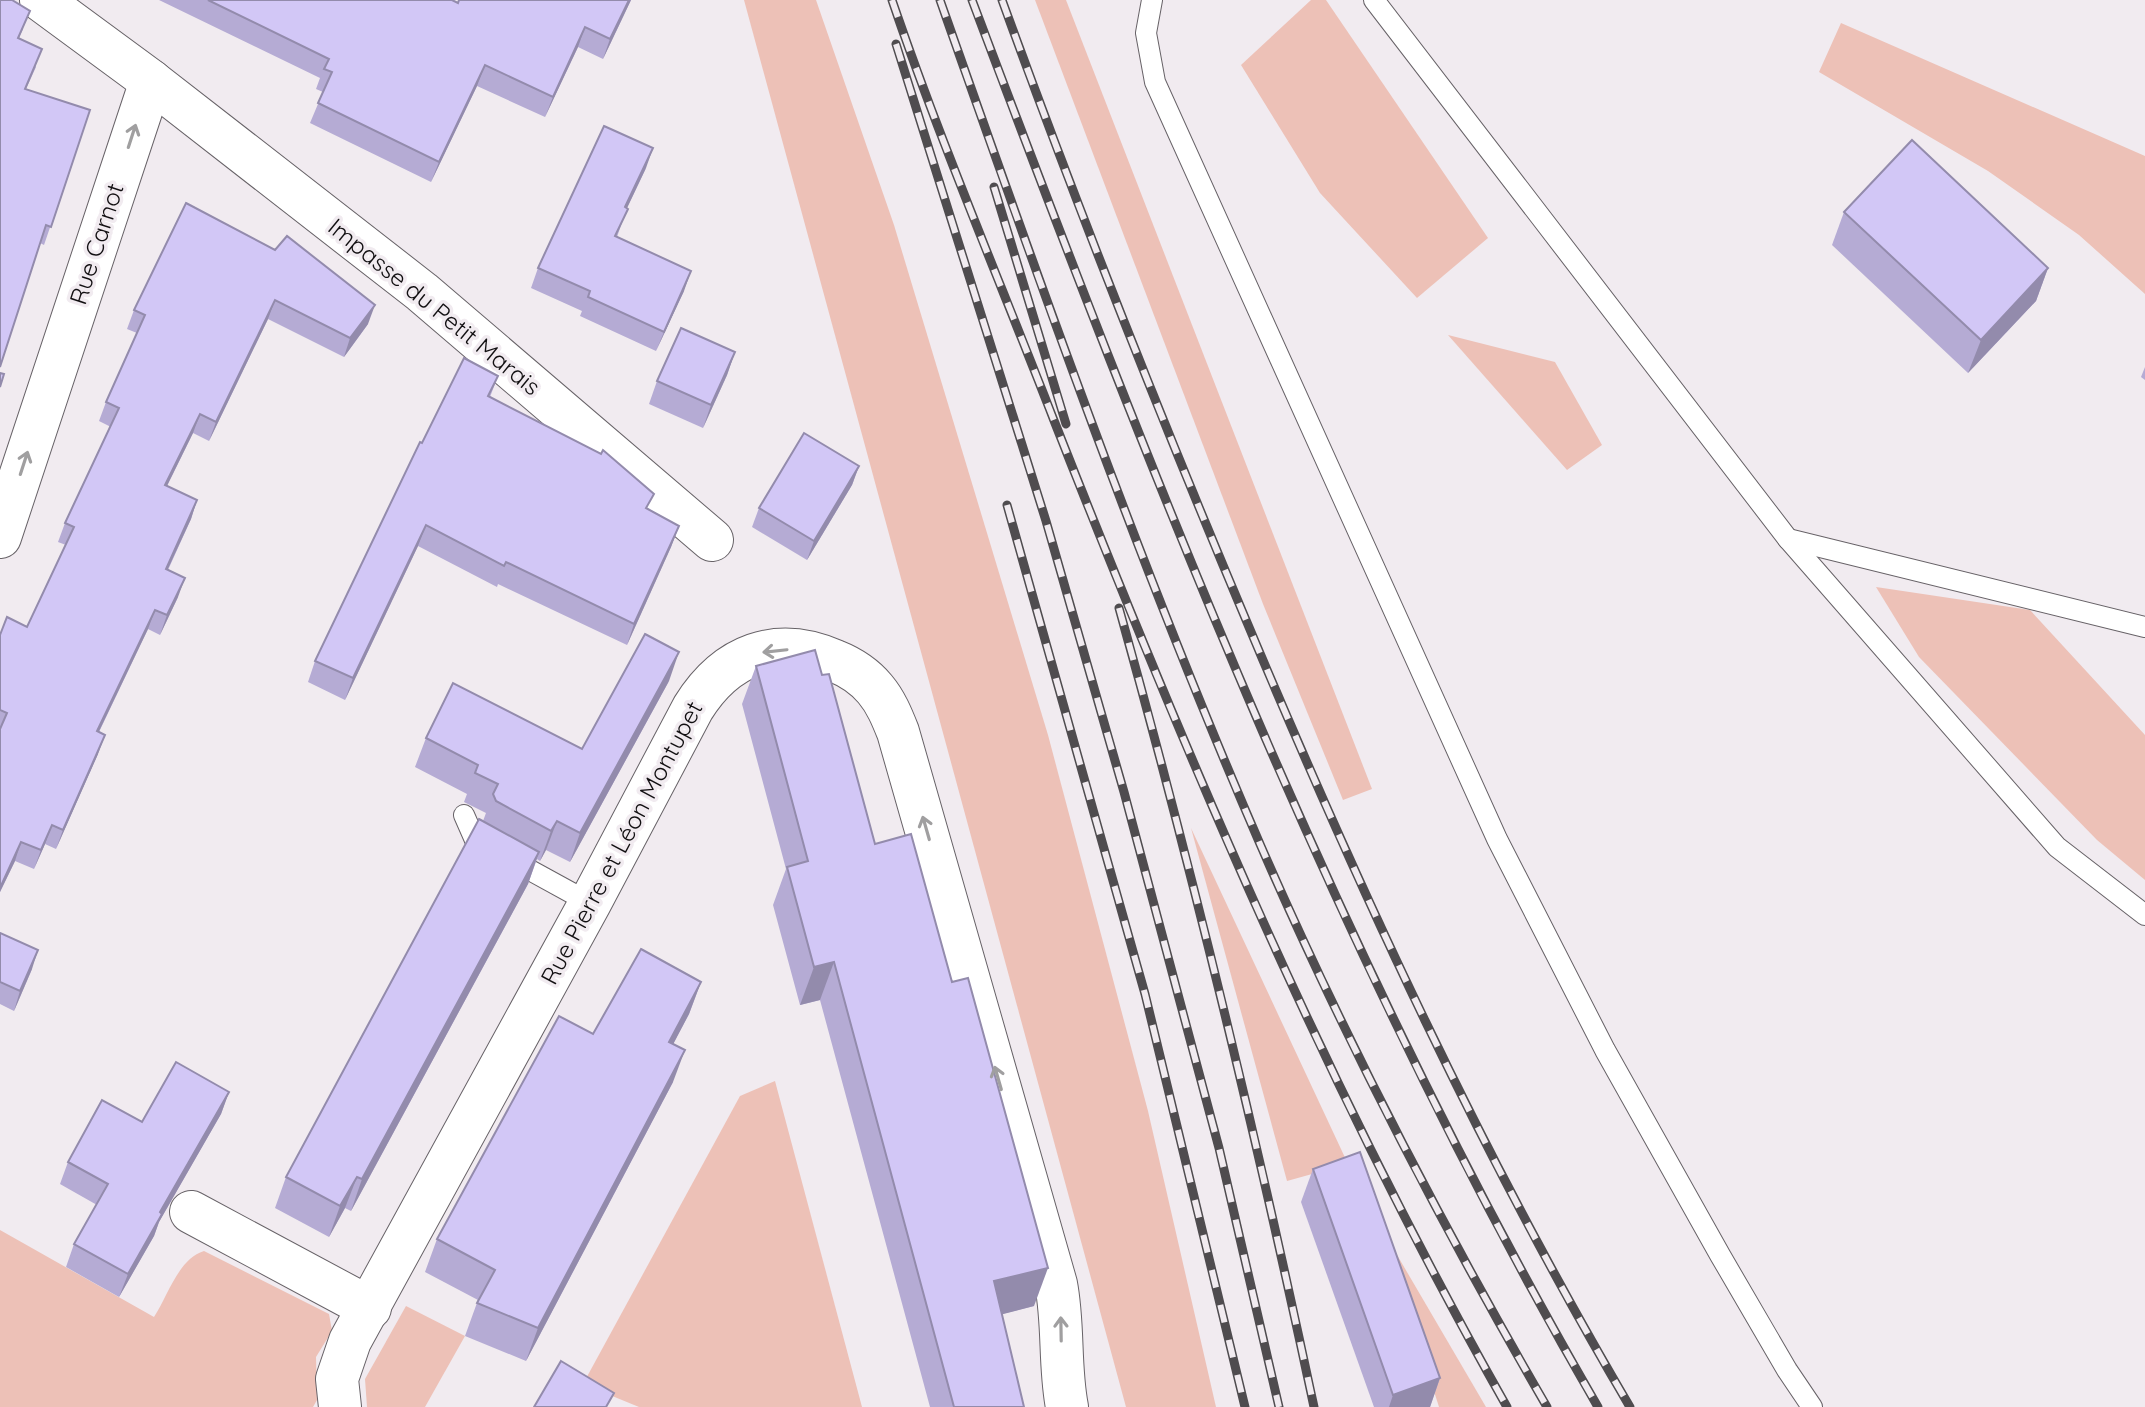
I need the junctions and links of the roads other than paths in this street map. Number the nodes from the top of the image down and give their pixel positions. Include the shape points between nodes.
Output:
1 (41, 0) edge
2 (1152, 0) edge
3 (1374, 0) edge
4 (151, 81) junction
5 (0, 537) edge
6 (1788, 539) junction
7 (712, 540) dead end
8 (2145, 627) edge
9 (464, 815) dead end
10 (590, 903) junction
11 (2145, 915) edge
12 (191, 1212) dead end
13 (370, 1308) junction
14 (340, 1407) edge
15 (1067, 1407) edge
16 (1812, 1407) edge

1 - 4 street
2 - 16 lane via 1146,33 1155,82 1497,839 1605,1050
3 - 6 lane
5 -> 4 street, Rue Carnot
4 - 7 street, Impasse du Petit Marais via 422,292
6 - 8 lane
6 - 11 lane via 2057,847
9 - 10 lane via 475,840
10 - 13 street, Rue Pierre et Léon Montupet
15 -> 10 street, Rue Pierre et Léon Montupet via 1056,1284 898,732 874,687 820,654 790,649 756,653 718,676 693,708
12 - 13 street
13 - 14 street, Rue Pierre et Léon Montupet via 350,1341 337,1379

